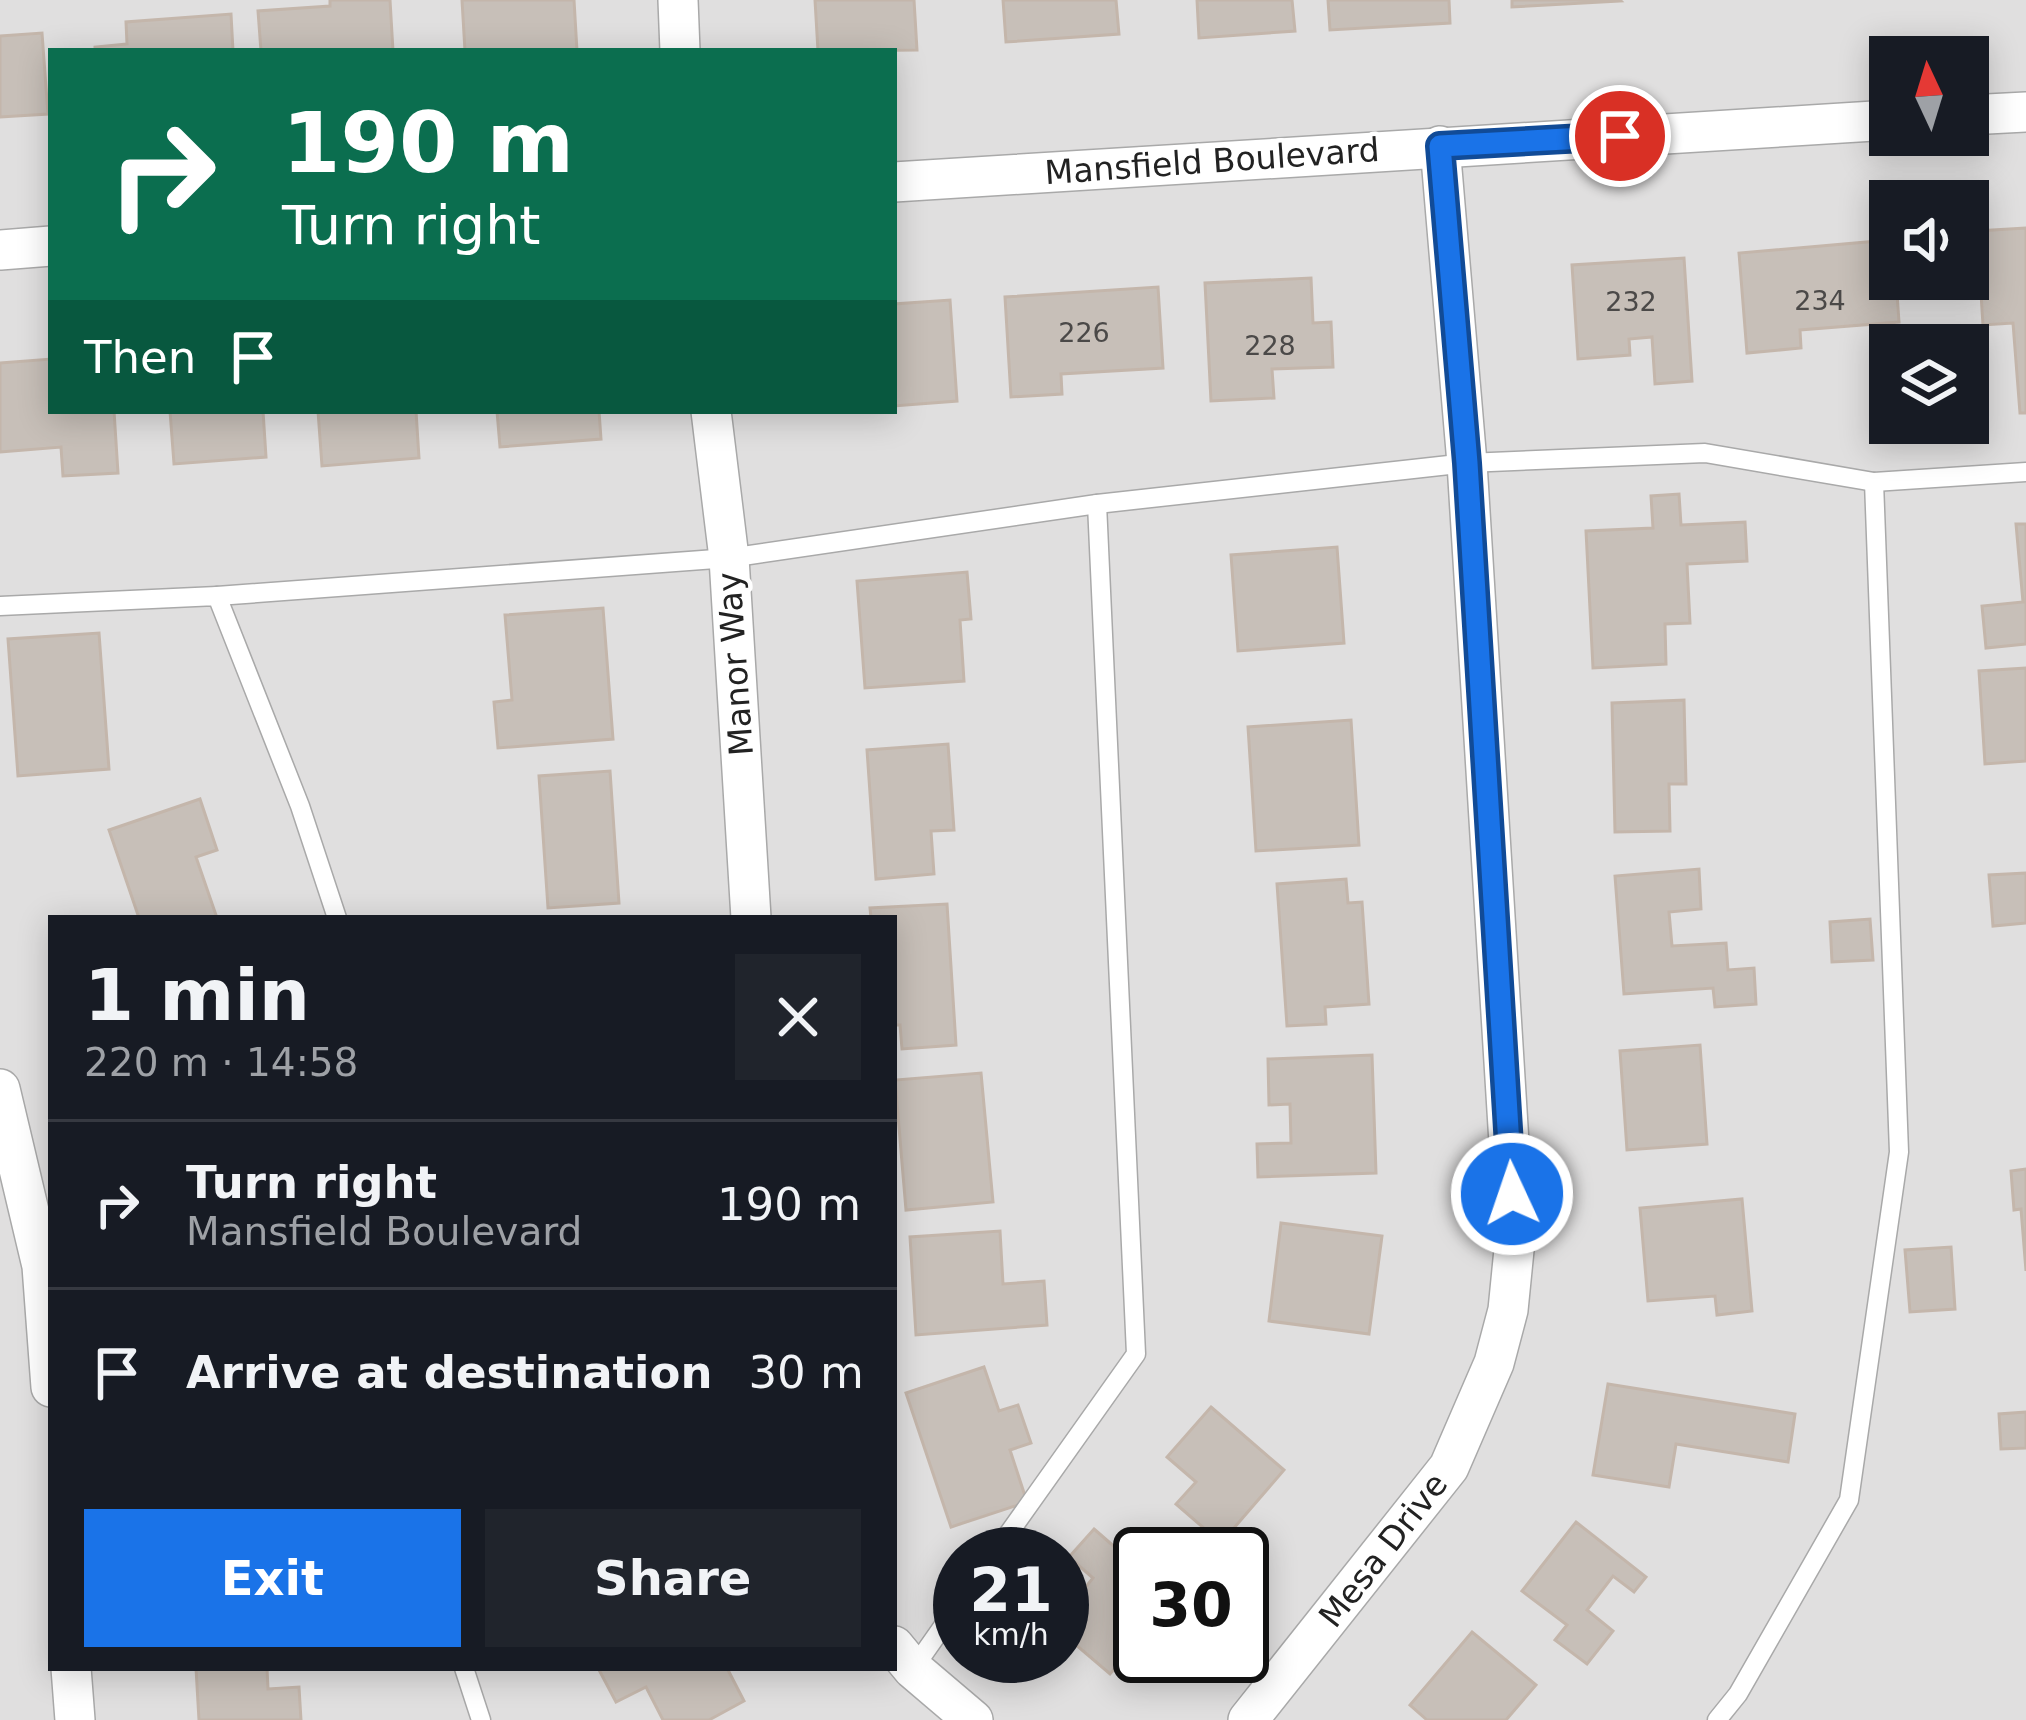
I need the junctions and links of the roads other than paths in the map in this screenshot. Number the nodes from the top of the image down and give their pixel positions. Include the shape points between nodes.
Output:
1 (678, 0) edge
2 (680, 48) edge
3 (2026, 112) edge
4 (1989, 114) edge
5 (1869, 121) edge
6 (1440, 146) junction
7 (897, 182) edge
8 (48, 246) edge
9 (0, 250) edge
10 (711, 414) edge
11 (1467, 463) junction
12 (2026, 472) edge
13 (1874, 482) junction
14 (1097, 504) junction
15 (729, 558) junction
16 (217, 596) junction
17 (0, 606) edge
18 (336, 915) edge
19 (751, 915) edge
20 (0, 1089) edge
21 (48, 1347) edge
22 (1013, 1527) edge
23 (933, 1629) edge
24 (903, 1658) edge
25 (71, 1671) edge
26 (465, 1671) edge
27 (75, 1720) edge
28 (481, 1720) edge
29 (973, 1720) edge
30 (1248, 1720) edge
31 (1717, 1720) edge

1 - 2 street
3 - 4 street
5 - 6 street, Mansfield Boulevard
6 - 7 street, Mansfield Boulevard
6 - 11 street, Mesa Drive
8 - 9 street
10 - 15 street, Manor Way
11 - 13 lane via 1705,453
11 - 14 lane
11 - 30 street, Mesa Drive via 1515,1240 1508,1310 1494,1364 1448,1467
12 - 13 lane
13 - 31 lane via 1899,1152 1849,1500
14 - 15 lane
14 - 22 lane via 1136,1354
15 - 16 lane
15 - 19 street, Manor Way
16 - 17 lane
16 - 18 lane
20 - 21 street via 42,1266
23 - 24 lane
24 - 29 street
25 - 27 street
26 - 28 lane

